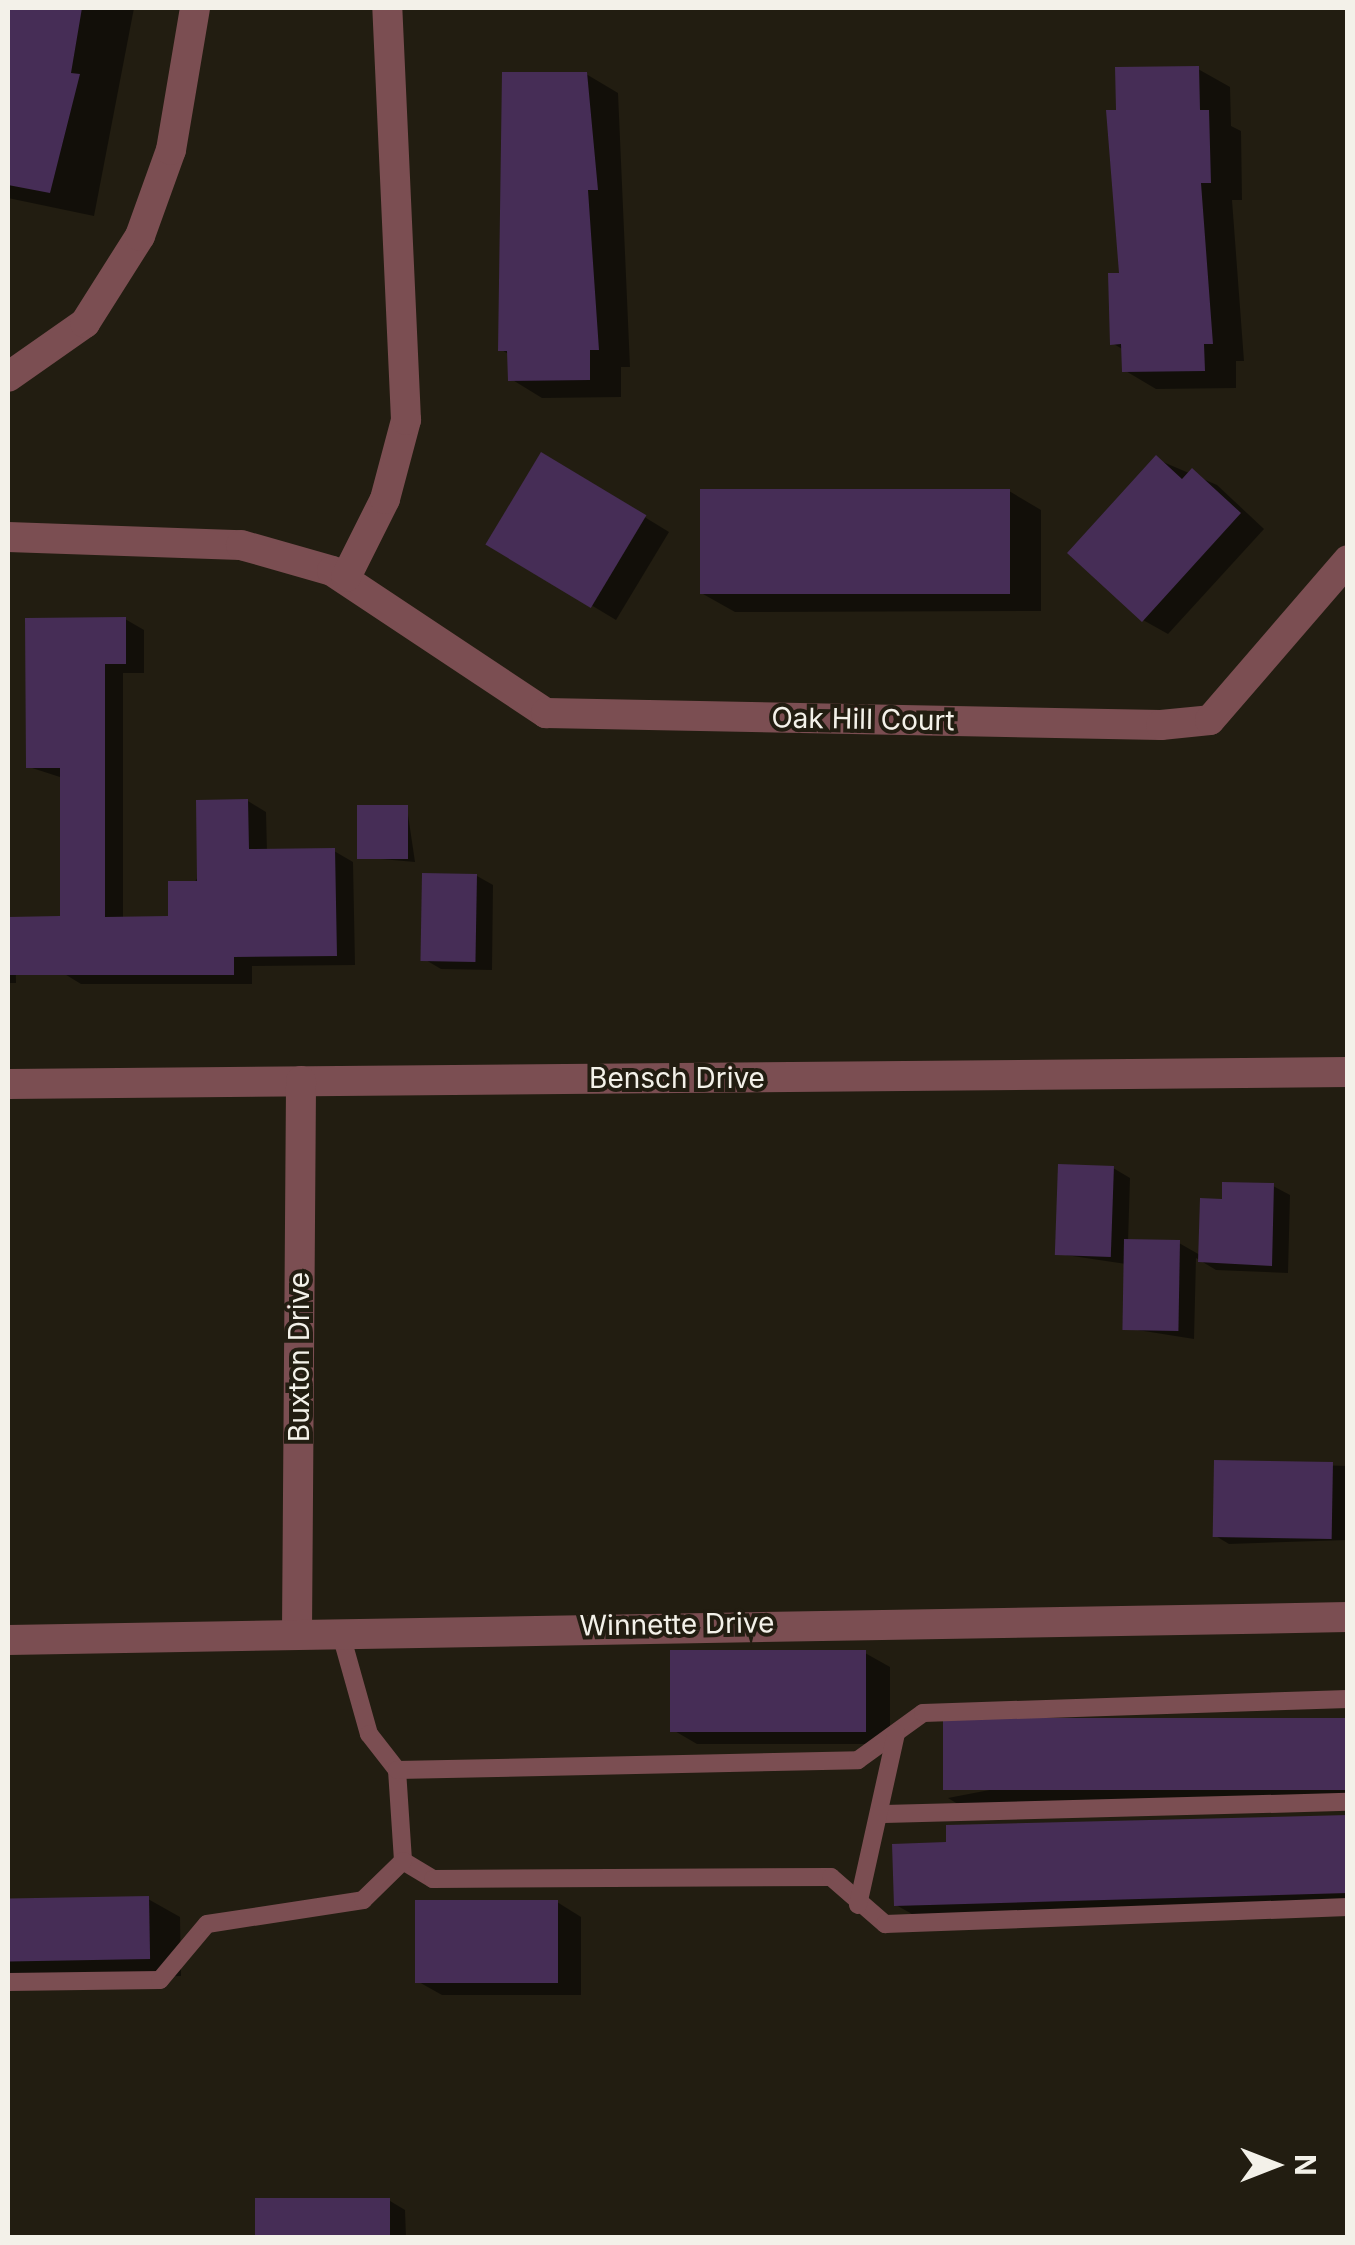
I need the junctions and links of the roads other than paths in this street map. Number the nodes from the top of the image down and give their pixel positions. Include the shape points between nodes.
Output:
1 (195, 8) edge
2 (388, 8) edge
3 (8, 376) edge
4 (8, 537) edge
5 (1348, 560) edge
6 (346, 577) junction
7 (1348, 1072) edge
8 (301, 1081) junction
9 (8, 1084) edge
10 (1348, 1617) edge
11 (340, 1631) junction
12 (297, 1632) junction
13 (8, 1640) edge
14 (1348, 1699) edge
15 (896, 1733) junction
16 (397, 1770) junction
17 (1348, 1802) edge
18 (884, 1814) junction
19 (403, 1861) junction
20 (858, 1905) junction
21 (1348, 1908) edge
22 (8, 1982) edge

1 - 3 street via 171,150 140,236 85,323
2 - 6 street via 406,420 385,499
4 - 6 street, Oak Hill Court via 241,545
5 - 6 street, Oak Hill Court via 1210,720 1161,725 546,713
7 - 8 street, Bensch Drive
8 - 9 street, Bensch Drive
8 - 12 street, Buxton Drive
10 - 11 street, Winnette Drive
11 - 12 street, Winnette Drive
11 - 16 lane via 370,1734
12 - 13 street, Winnette Drive
14 - 15 lane via 923,1714
15 - 16 lane via 858,1760
15 - 18 lane
16 - 19 lane
17 - 18 lane
18 - 20 lane
19 - 20 lane via 433,1878 830,1878
19 - 22 lane via 363,1900 206,1924 160,1980
20 - 21 lane via 885,1924

